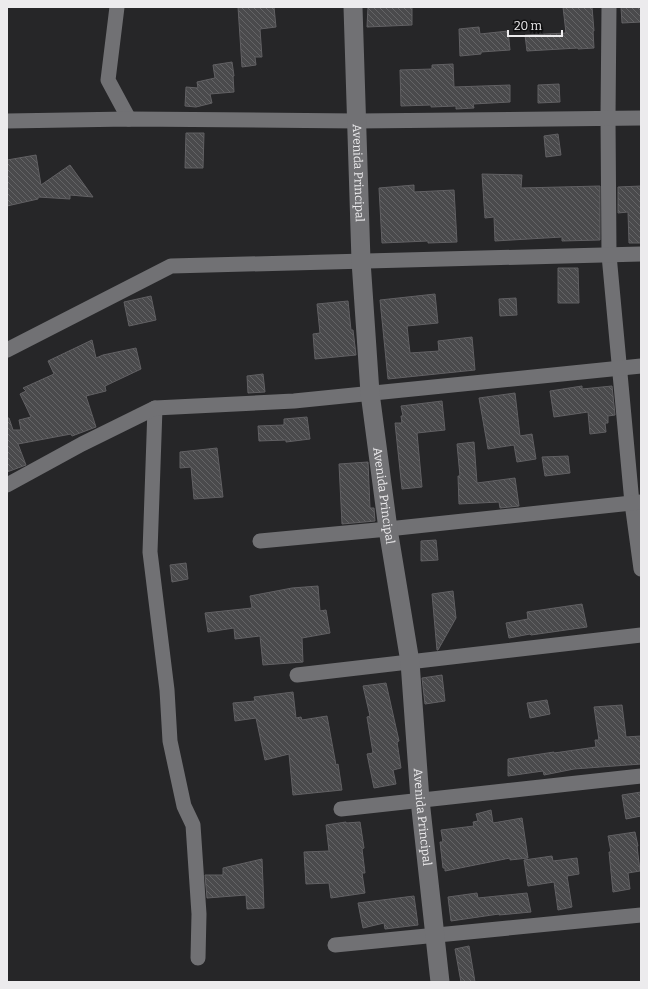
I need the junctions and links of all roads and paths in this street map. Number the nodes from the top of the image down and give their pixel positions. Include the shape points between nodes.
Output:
1 (117, 7) edge
2 (353, 7) edge
3 (609, 7) edge
4 (608, 118) junction
5 (641, 118) edge
6 (129, 119) junction
7 (7, 121) edge
8 (357, 121) junction
9 (641, 254) edge
10 (609, 255) junction
11 (361, 261) junction
12 (7, 350) edge
13 (641, 366) edge
14 (620, 368) junction
15 (370, 393) junction
16 (155, 408) junction
17 (7, 485) edge
18 (636, 502) edge
19 (388, 529) junction
20 (260, 541) dead end
21 (641, 569) edge
22 (641, 635) edge
23 (410, 662) junction
24 (297, 675) dead end
25 (641, 776) edge
26 (420, 800) junction
27 (341, 809) dead end
28 (641, 915) edge
29 (435, 936) junction
30 (335, 945) dead end
31 (198, 958) dead end
32 (440, 982) edge

1 - 6 street via 108,80
2 - 8 street, Avenida Principal
3 - 4 street
4 - 5 street
4 - 8 street
4 - 10 street
6 - 7 street
6 - 8 street
8 - 11 street, Avenida Principal
9 - 10 street
10 - 11 street
10 - 14 street
11 - 12 street via 172,266
11 - 15 street, Avenida Principal
13 - 14 street
14 - 15 street
14 - 18 street
15 - 16 street via 294,401
15 - 19 street, Avenida Principal
16 - 17 street
16 - 31 street via 150,552 167,690 170,741 184,806 193,825 199,914
18 - 19 street
18 - 21 street
19 - 20 street
19 - 23 street, Avenida Principal
22 - 23 street
23 - 24 street
23 - 26 street, Avenida Principal
25 - 26 street
26 - 27 street
26 - 29 street, Avenida Principal
28 - 29 street
29 - 30 street
29 - 32 street, Avenida Principal

